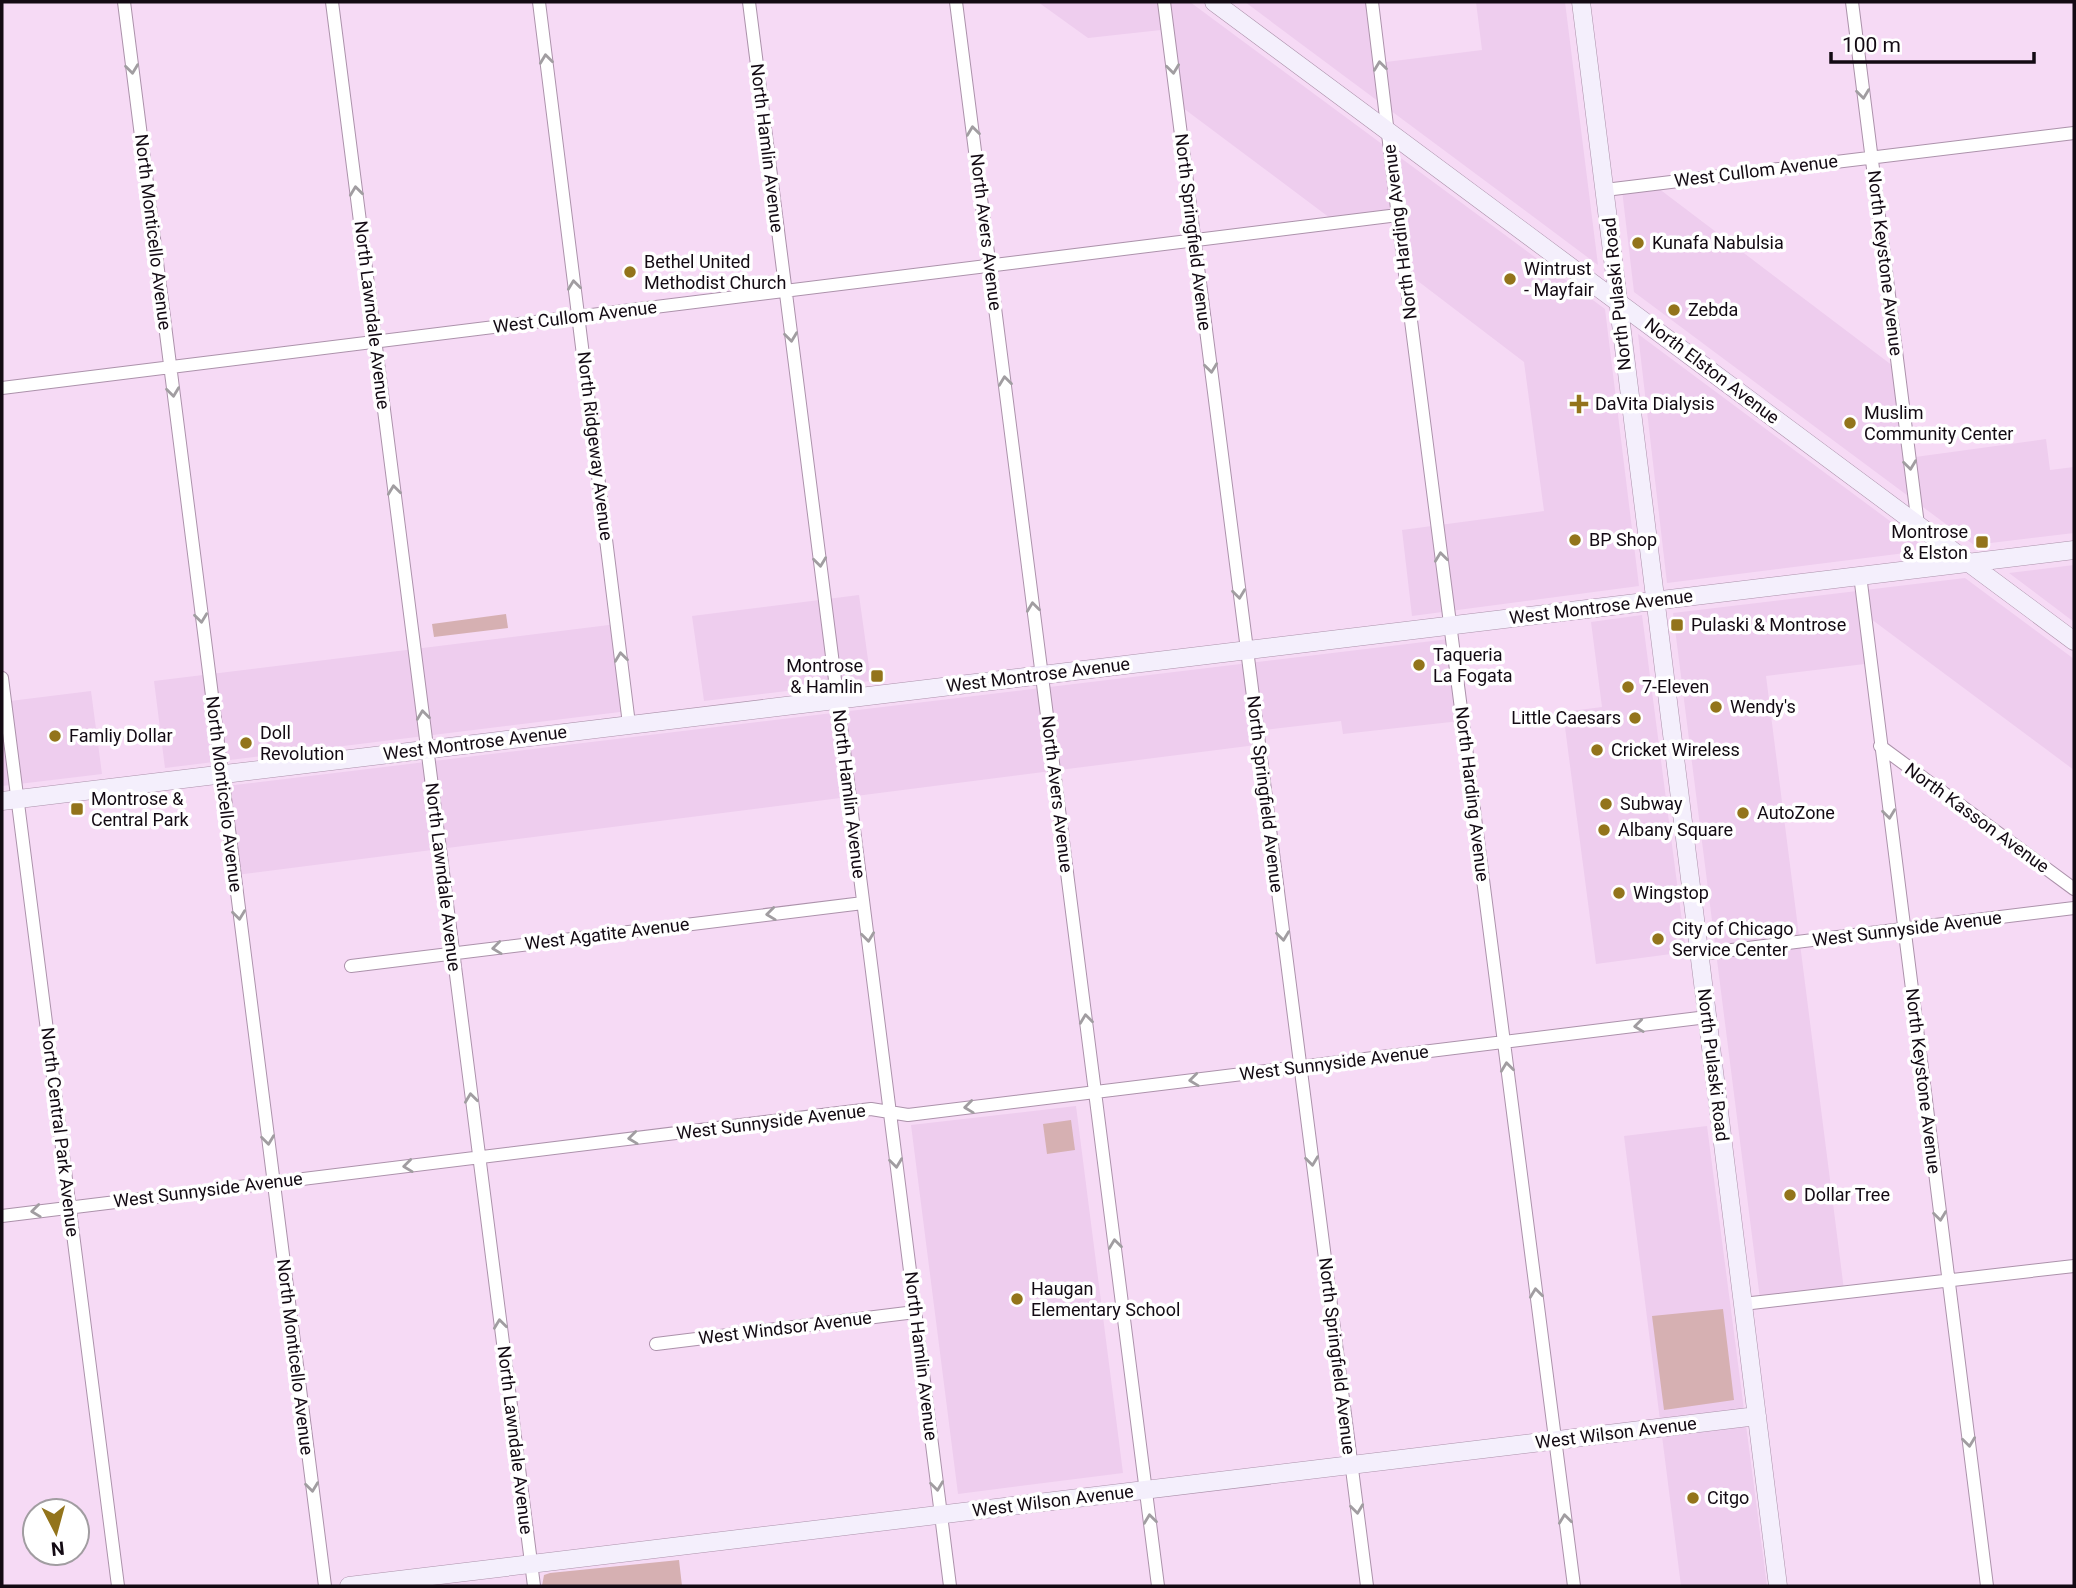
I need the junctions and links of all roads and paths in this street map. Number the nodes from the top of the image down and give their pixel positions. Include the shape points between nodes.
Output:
1 (124, 2) edge
2 (332, 2) edge
3 (539, 2) edge
4 (749, 2) edge
5 (956, 2) edge
6 (1164, 2) edge
7 (1214, 2) edge
8 (1372, 2) edge
9 (1581, 2) edge
10 (1852, 2) edge
11 (1388, 129) junction
12 (2074, 133) edge
13 (1871, 157) junction
14 (1605, 190) junction
15 (1398, 215) junction
16 (1195, 240) junction
17 (990, 265) junction
18 (785, 291) junction
19 (1618, 300) junction
20 (578, 316) junction
21 (375, 341) junction
22 (170, 367) junction
23 (2, 388) edge
24 (1918, 525) junction
25 (2074, 550) edge
26 (1968, 562) junction
27 (1860, 575) junction
28 (1655, 600) junction
29 (1450, 625) junction
30 (2074, 641) edge
31 (1246, 649) junction
32 (1042, 674) junction
33 (2, 678) edge
34 (838, 699) junction
35 (629, 724) junction
36 (1880, 746) junction
37 (427, 749) junction
38 (221, 774) junction
39 (9, 800) edge
40 (2074, 889) edge
41 (863, 903) junction
42 (2074, 908) edge
43 (1903, 930) junction
44 (453, 953) junction
45 (1699, 954) junction
46 (351, 966) dead end
47 (1707, 1017) junction
48 (1504, 1042) junction
49 (1300, 1067) junction
50 (1095, 1092) junction
51 (890, 1112) junction
52 (479, 1157) junction
53 (273, 1182) junction
54 (69, 1207) junction
55 (2, 1216) edge
56 (2074, 1266) edge
57 (1948, 1280) junction
58 (1743, 1304) junction
59 (915, 1312) junction
60 (656, 1344) dead end
61 (1757, 1416) junction
62 (1555, 1441) junction
63 (1351, 1465) junction
64 (1146, 1490) junction
65 (941, 1515) junction
66 (531, 1564) junction
67 (118, 1586) edge
68 (325, 1586) edge
69 (349, 1586) edge
70 (534, 1586) edge
71 (950, 1586) edge
72 (1158, 1586) edge
73 (1367, 1586) edge
74 (1574, 1586) edge
75 (1778, 1586) edge
76 (1987, 1586) edge

1 -> 22 street, North Monticello Avenue
21 -> 2 street, North Lawndale Avenue
20 -> 3 street, North Ridgeway Avenue
4 - 18 street, North Hamlin Avenue
17 -> 5 street, North Avers Avenue
6 -> 16 street, North Springfield Avenue
7 - 11 main road, North Elston Avenue
11 -> 8 street, North Harding Avenue
9 - 14 main road, North Pulaski Road
10 -> 13 street, North Keystone Avenue
11 - 15 street, North Harding Avenue
11 - 19 main road, North Elston Avenue
12 - 13 street, West Cullom Avenue
13 - 14 street, West Cullom Avenue
13 -> 24 street, North Keystone Avenue
14 - 19 main road, North Pulaski Road
15 - 16 street, West Cullom Avenue
29 -> 15 street, North Harding Avenue
16 - 17 street, West Cullom Avenue
16 -> 31 street, North Springfield Avenue
17 - 18 street, West Cullom Avenue
32 -> 17 street, North Avers Avenue
18 - 20 street, West Cullom Avenue
18 -> 34 street, North Hamlin Avenue
19 - 24 main road, North Elston Avenue
19 - 28 main road, North Pulaski Road
20 - 21 street, West Cullom Avenue
35 -> 20 street, North Ridgeway Avenue
21 - 22 street, West Cullom Avenue
37 -> 21 street, North Lawndale Avenue
22 - 23 street, West Cullom Avenue
22 -> 38 street, North Monticello Avenue
24 - 26 main road, North Elston Avenue
25 - 26 main road, West Montrose Avenue
26 - 27 main road, West Montrose Avenue
26 - 30 main road, North Elston Avenue
27 - 28 main road, West Montrose Avenue
27 - 36 street, North Keystone Avenue
28 - 29 main road, West Montrose Avenue
28 - 45 main road, North Pulaski Road
29 - 31 main road, West Montrose Avenue
29 - 48 street, North Harding Avenue
31 - 32 main road, West Montrose Avenue
31 -> 49 street, North Springfield Avenue
32 - 34 main road, West Montrose Avenue
50 -> 32 street, North Avers Avenue
33 - 39 street, North Central Park Avenue
34 - 35 main road, West Montrose Avenue
34 - 41 street, North Hamlin Avenue
35 - 37 main road, West Montrose Avenue
36 - 40 street, North Kasson Avenue
36 -> 43 street, North Keystone Avenue
37 - 38 main road, West Montrose Avenue
37 - 44 street, North Lawndale Avenue
38 - 39 main road, West Montrose Avenue
38 -> 53 street, North Monticello Avenue
39 - 54 street, North Central Park Avenue
41 -> 44 street, West Agatite Avenue
41 -> 51 street, North Hamlin Avenue
42 - 43 street, West Sunnyside Avenue
43 - 45 street, West Sunnyside Avenue
43 -> 57 street, North Keystone Avenue
44 - 46 street, West Agatite Avenue
52 -> 44 street, North Lawndale Avenue
45 - 47 main road, North Pulaski Road
47 -> 48 street, West Sunnyside Avenue
47 - 58 main road, North Pulaski Road
48 - 49 street, West Sunnyside Avenue
62 -> 48 street, North Harding Avenue
49 -> 50 street, West Sunnyside Avenue
49 -> 63 street, North Springfield Avenue
50 -> 51 street, West Sunnyside Avenue via 908,1115
64 -> 50 street, North Avers Avenue
51 -> 52 street, West Sunnyside Avenue via 872,1109
51 -> 59 street, North Hamlin Avenue
52 -> 53 street, West Sunnyside Avenue
66 -> 52 street, North Lawndale Avenue
53 - 54 street, West Sunnyside Avenue
53 -> 68 street, North Monticello Avenue
54 -> 55 street, West Sunnyside Avenue
54 - 67 street, North Central Park Avenue
56 - 57 street
57 - 58 street
57 -> 76 street, North Keystone Avenue
58 - 61 main road, North Pulaski Road
59 - 60 street, West Windsor Avenue
59 -> 65 street, North Hamlin Avenue
61 - 62 main road, West Wilson Avenue
61 - 75 main road, North Pulaski Road
62 - 63 main road, West Wilson Avenue
74 -> 62 street, North Harding Avenue
63 - 64 main road, West Wilson Avenue
63 -> 73 street, North Springfield Avenue
64 - 65 main road, West Wilson Avenue
72 -> 64 street, North Avers Avenue
65 - 66 main road, West Wilson Avenue
65 - 71 street, North Hamlin Avenue
66 - 69 main road, West Wilson Avenue
66 - 70 street, North Lawndale Avenue

